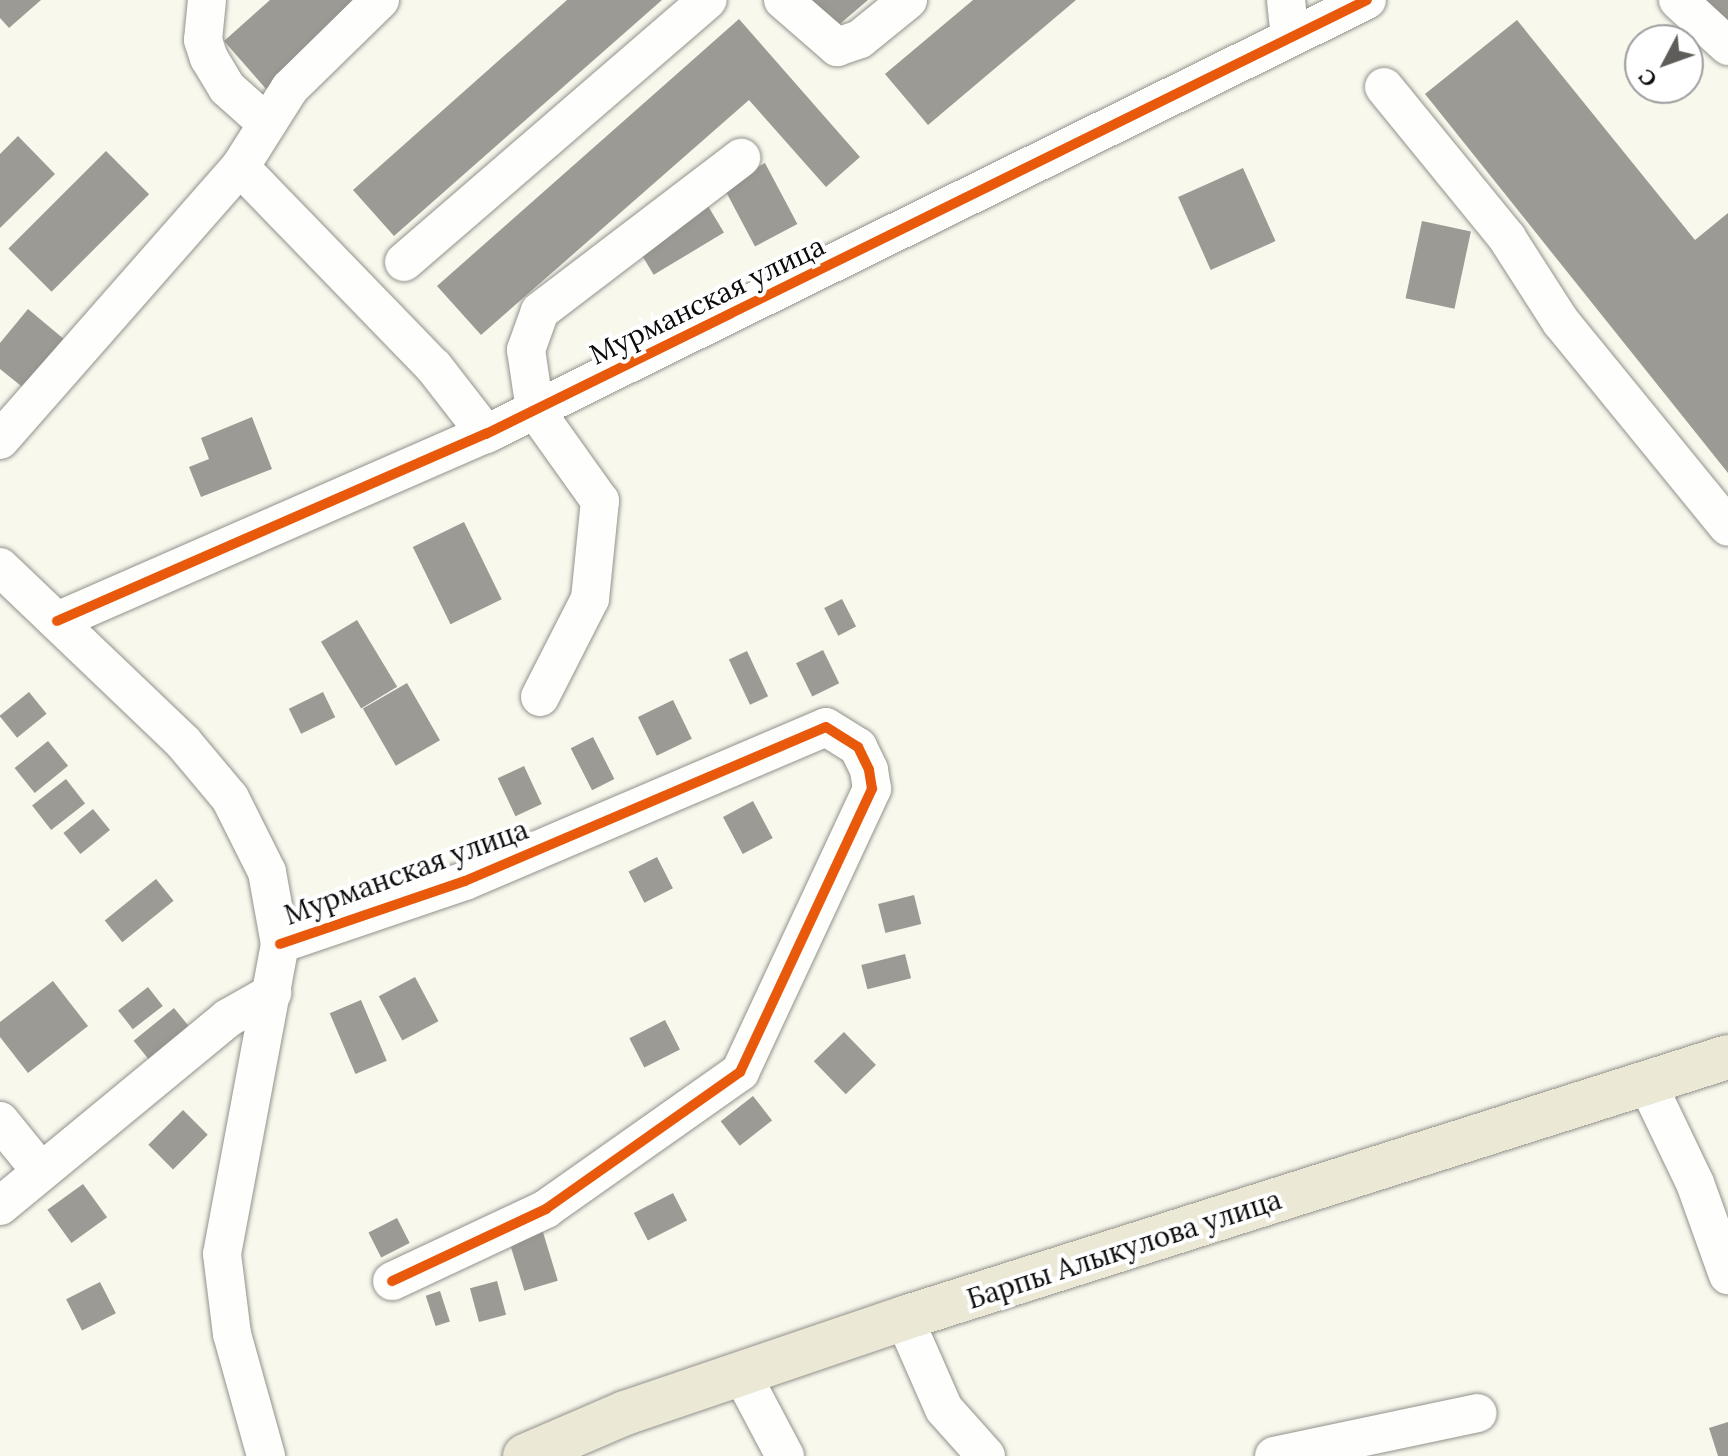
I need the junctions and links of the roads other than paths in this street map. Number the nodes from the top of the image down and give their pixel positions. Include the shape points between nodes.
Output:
1 (207, 0) edge
2 (380, 0) edge
3 (708, 0) edge
4 (783, 0) edge
5 (908, 0) edge
6 (1286, 0) edge
7 (1367, 0) edge
8 (1678, 0) edge
9 (1290, 37) junction
10 (1728, 46) edge
11 (1384, 87) dead end
12 (264, 121) junction
13 (741, 158) dead end
14 (240, 167) junction
15 (404, 262) dead end
16 (535, 410) junction
17 (486, 434) junction
18 (0, 440) edge
19 (1728, 527) edge
20 (0, 567) edge
21 (57, 621) junction
22 (540, 697) dead end
23 (280, 944) junction
24 (272, 993) junction
25 (1728, 1057) edge
26 (1647, 1083) junction
27 (0, 1121) edge
28 (39, 1169) junction
29 (0, 1206) edge
30 (1725, 1252) edge
31 (392, 1281) dead end
32 (904, 1318) junction
33 (741, 1373) junction
34 (1478, 1413) dead end
35 (266, 1456) edge
36 (525, 1456) edge
37 (785, 1456) edge
38 (986, 1456) edge
39 (1274, 1456) edge

1 - 12 street via 203,40 209,58 227,88
2 - 12 street
3 - 15 street
4 - 5 street via 837,47 860,39
6 - 9 street
7 - 9 street, Мурманская улица
8 - 10 street
9 - 16 street, Мурманская улица
11 - 19 street via 1507,238 1561,322
12 - 14 street
13 - 16 street via 540,311 526,350
14 - 17 street via 434,367
14 - 18 street
16 - 17 street, Мурманская улица
16 - 22 street via 600,501 590,599
17 - 21 street, Мурманская улица
20 - 21 street, Мурманская улица
21 - 23 street, Мурманская улица via 183,742 230,798 267,872
23 - 24 street, Мурманская улица
23 - 31 street, Мурманская улица via 465,881 826,727 858,747 869,770 872,789 740,1072 546,1209
24 - 28 street via 228,1018
24 - 35 street, Мурманская улица via 222,1254 232,1334
25 - 26 main road, Барпы Алыкулова улица
26 - 30 street
26 - 32 main road, Барпы Алыкулова улица
27 - 28 street
28 - 29 street
32 - 33 main road, Барпы Алыкулова улица
32 - 38 street via 944,1409
33 - 36 main road, Барпы Алыкулова улица
33 - 37 street
34 - 39 street

